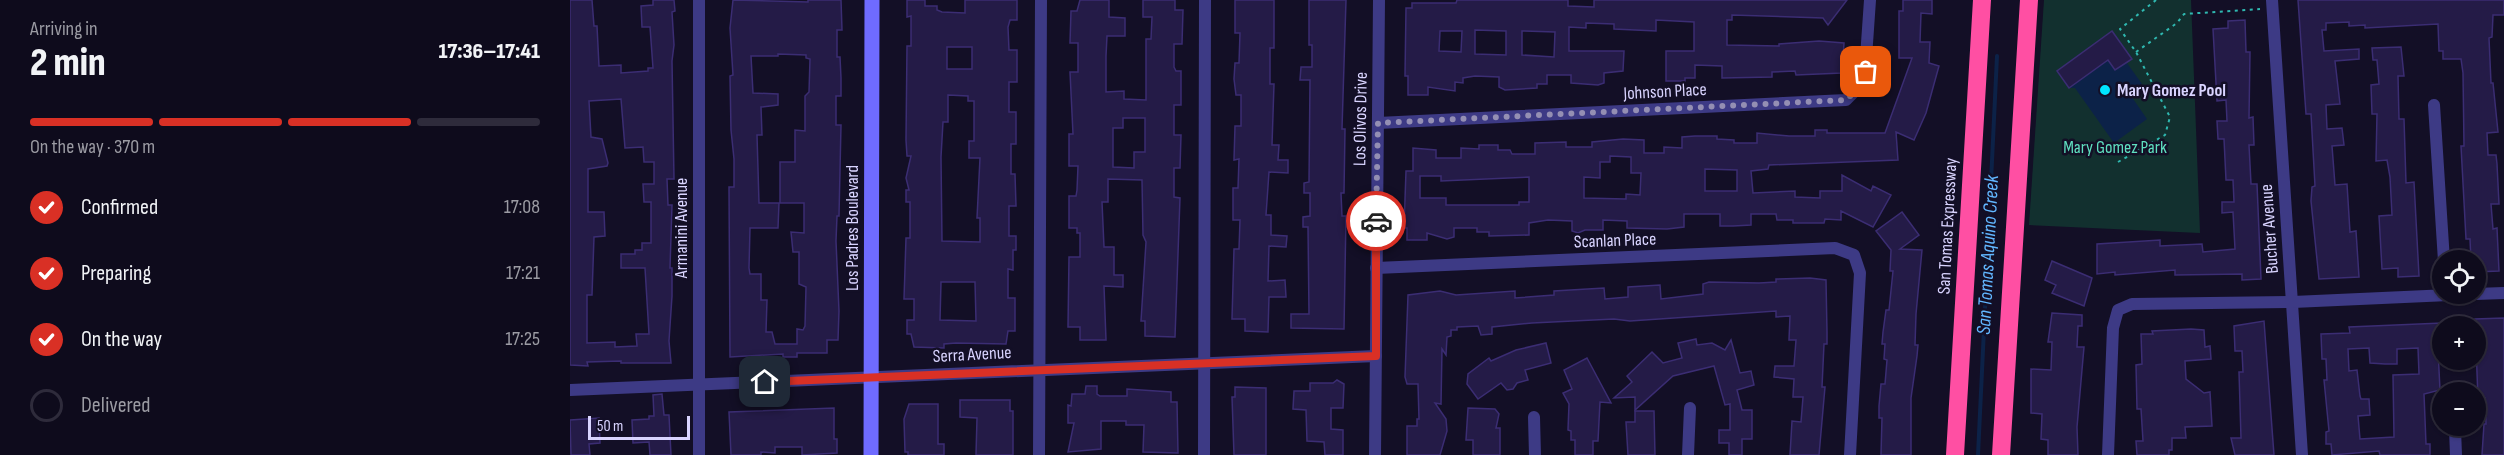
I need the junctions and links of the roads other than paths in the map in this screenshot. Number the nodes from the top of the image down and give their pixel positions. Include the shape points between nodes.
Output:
1 (699, 0) edge
2 (872, 0) edge
3 (1041, 0) edge
4 (1205, 0) edge
5 (1379, 0) edge
6 (1870, 0) edge
7 (1982, 0) edge
8 (2029, 0) edge
9 (2272, 0) edge
10 (2434, 105) dead end
11 (1378, 123) junction
12 (2443, 250) edge
13 (1376, 268) junction
14 (2504, 292) edge
15 (2486, 293) edge
16 (2432, 296) edge
17 (2293, 302) junction
18 (1376, 356) junction
19 (1206, 363) junction
20 (1039, 369) junction
21 (872, 377) junction
22 (700, 386) junction
23 (570, 390) edge
24 (1690, 408) dead end
25 (1534, 417) dead end
26 (2455, 436) edge
27 (699, 455) edge
28 (871, 455) edge
29 (1039, 455) edge
30 (1204, 455) edge
31 (1375, 455) edge
32 (1535, 455) edge
33 (1688, 455) edge
34 (1850, 455) edge
35 (1955, 455) edge
36 (2001, 455) edge
37 (2108, 455) edge
38 (2302, 455) edge
39 (2456, 455) edge

1 - 22 street, Armanini Avenue
2 - 21 street, Los Padres Boulevard
3 - 20 street
4 - 19 street
5 - 11 street, Los Olivos Drive
6 - 11 street, Johnson Place via 1866,72 1862,84 1846,100
7 - 35 highway, San Tomas Expressway
8 - 36 highway
9 - 17 street, Bucher Avenue
10 - 12 street
11 - 13 street, Los Olivos Drive
13 - 18 street, Los Olivos Drive
13 - 34 street, Scanlan Place via 1835,248 1854,255 1860,273
14 - 15 street
16 - 17 street
17 - 37 street via 2133,304 2118,309 2113,328
17 - 38 street, Bucher Avenue
18 - 19 street, Serra Avenue
18 - 31 street, Los Olivos Drive
19 - 20 street, Serra Avenue
19 - 30 street
20 - 21 street, Serra Avenue
20 - 29 street
21 - 22 street, Serra Avenue
21 - 28 street, Los Padres Boulevard
22 - 23 street, Serra Avenue
22 - 27 street, Armanini Avenue
24 - 33 street
25 - 32 street
26 - 39 street

